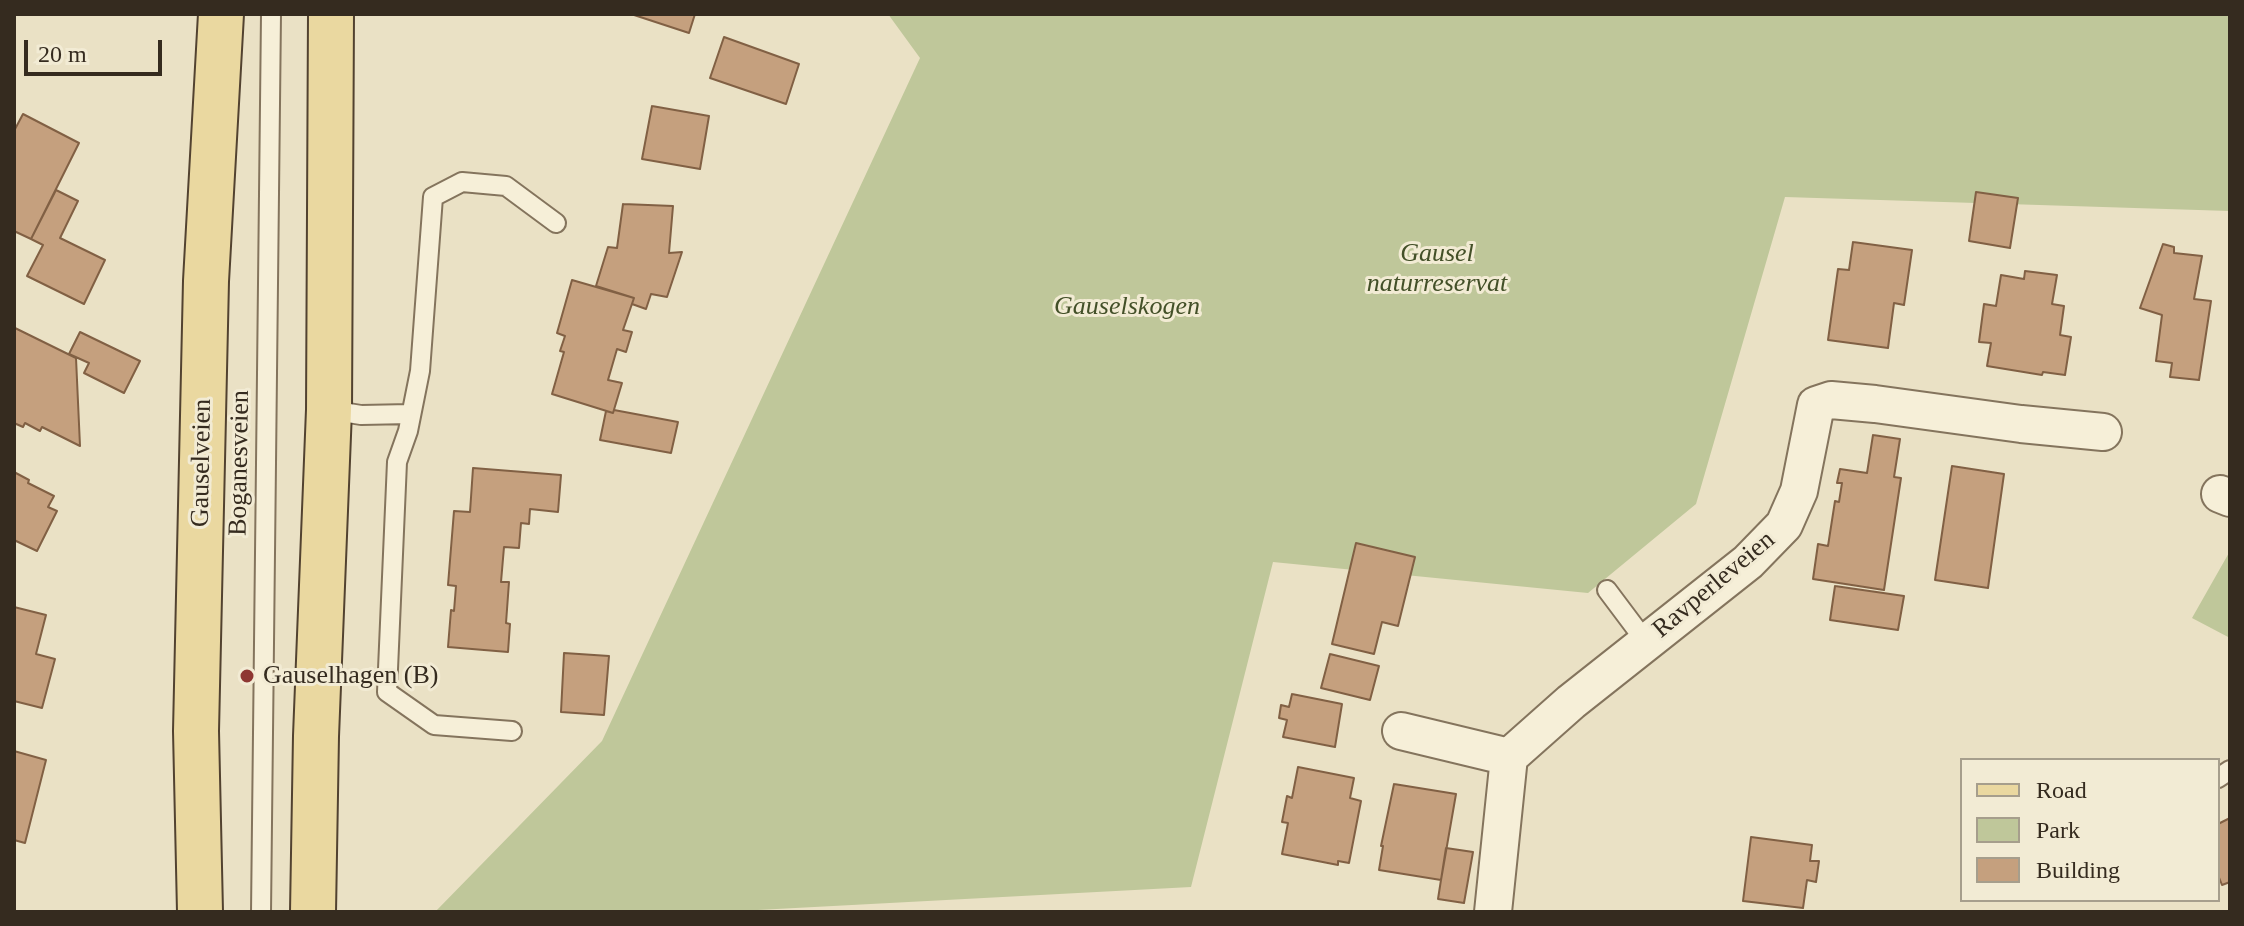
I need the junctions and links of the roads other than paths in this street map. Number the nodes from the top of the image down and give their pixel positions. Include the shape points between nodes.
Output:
1 (221, 14) edge
2 (271, 14) edge
3 (331, 14) edge
4 (556, 223) dead end
5 (329, 410) junction
6 (410, 414) junction
7 (2103, 432) dead end
8 (1607, 590) dead end
9 (1646, 642) junction
10 (512, 731) dead end
11 (1401, 731) dead end
12 (1509, 757) junction
13 (200, 912) edge
14 (261, 912) edge
15 (313, 912) edge
16 (1493, 912) edge

1 - 13 main road, Gauselveien via 206,296 196,731
2 - 14 lane, Boganesveien
3 - 5 main road
4 - 6 lane via 506,186 462,182 433,197 420,371
5 - 6 lane
5 - 15 main road
6 - 10 lane via 397,462 387,692 434,725
7 - 9 street, Ravperleveien via 1875,404 1831,400 1816,405 1799,491 1784,525 1748,562
8 - 9 lane
9 - 12 street, Ravperleveien
11 - 12 street
12 - 16 street

